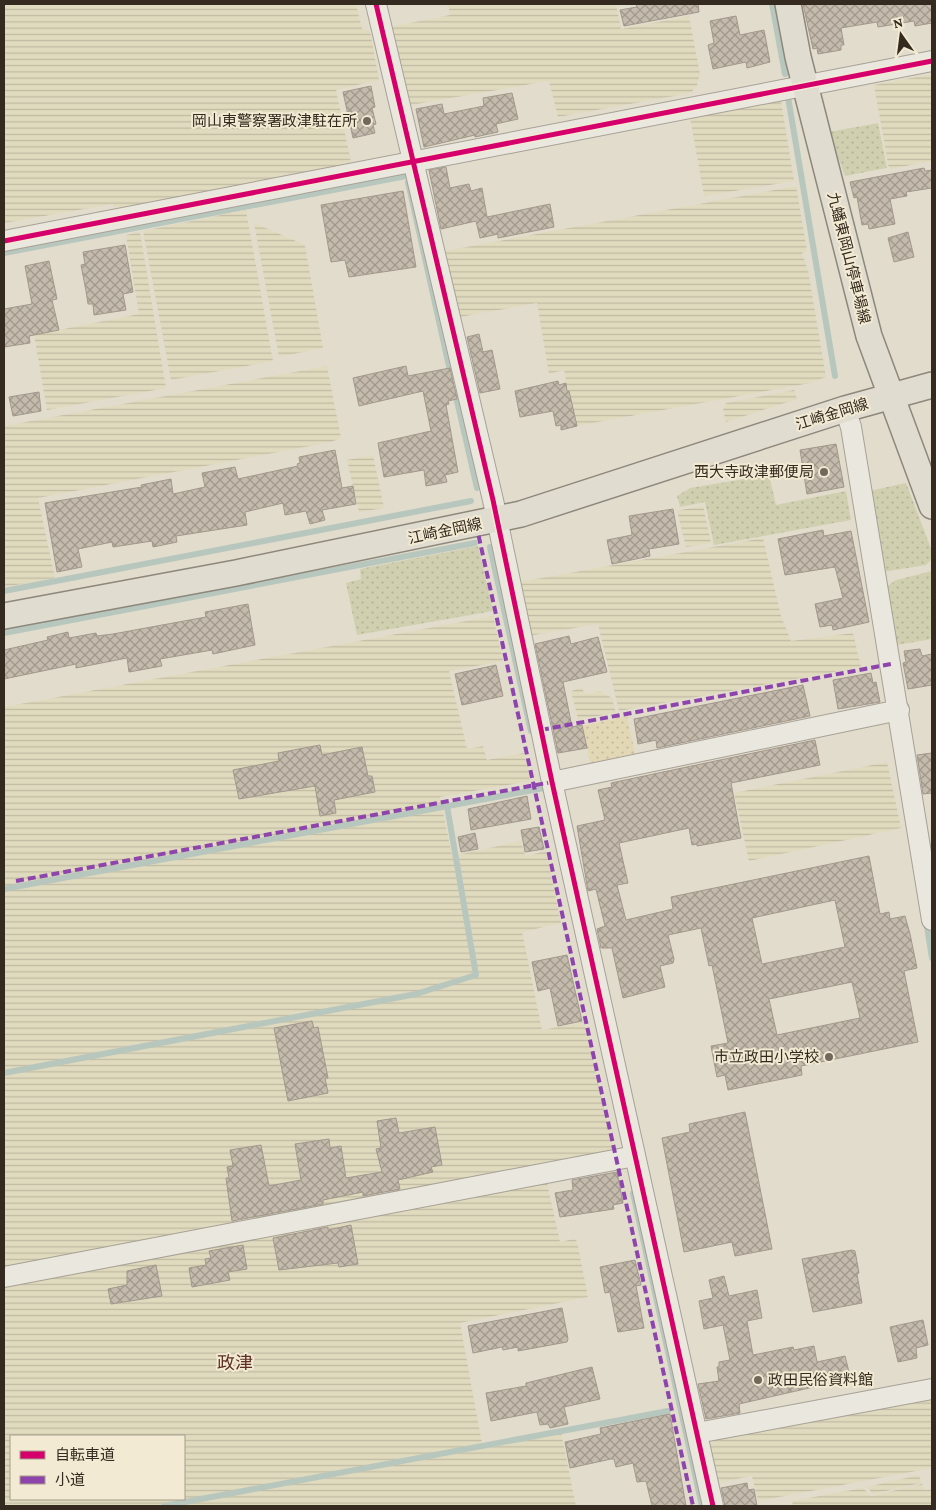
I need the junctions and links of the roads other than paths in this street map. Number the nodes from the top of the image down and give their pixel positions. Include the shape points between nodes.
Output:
1 (376, 4) edge
2 (788, 4) edge
3 (932, 61) edge
4 (805, 85) junction
5 (413, 162) junction
6 (4, 241) edge
7 (932, 385) edge
8 (890, 396) junction
9 (845, 409) junction
10 (932, 506) edge
11 (496, 520) junction
12 (4, 616) edge
13 (893, 712) junction
14 (552, 782) junction
15 (932, 920) edge
16 (628, 1158) junction
17 (4, 1277) edge
18 (932, 1389) edge
19 (697, 1433) junction
20 (713, 1506) edge

1 - 5 street
2 - 4 main road, 九蟠東岡山停車場線
3 - 4 street
4 - 5 street
4 - 8 main road, 九蟠東岡山停車場線 via 869,336
5 - 6 street
5 - 11 street
7 - 8 main road, 江崎金岡線
8 - 9 main road, 江崎金岡線
8 - 10 main road, 九蟠東岡山停車場線
9 - 11 main road, 江崎金岡線 via 581,496
9 - 13 street via 851,427
11 - 12 main road, 江崎金岡線
11 - 14 street
13 - 14 street
13 - 15 street
14 - 16 street
16 - 17 street
16 - 19 street
18 - 19 street
19 - 20 street

